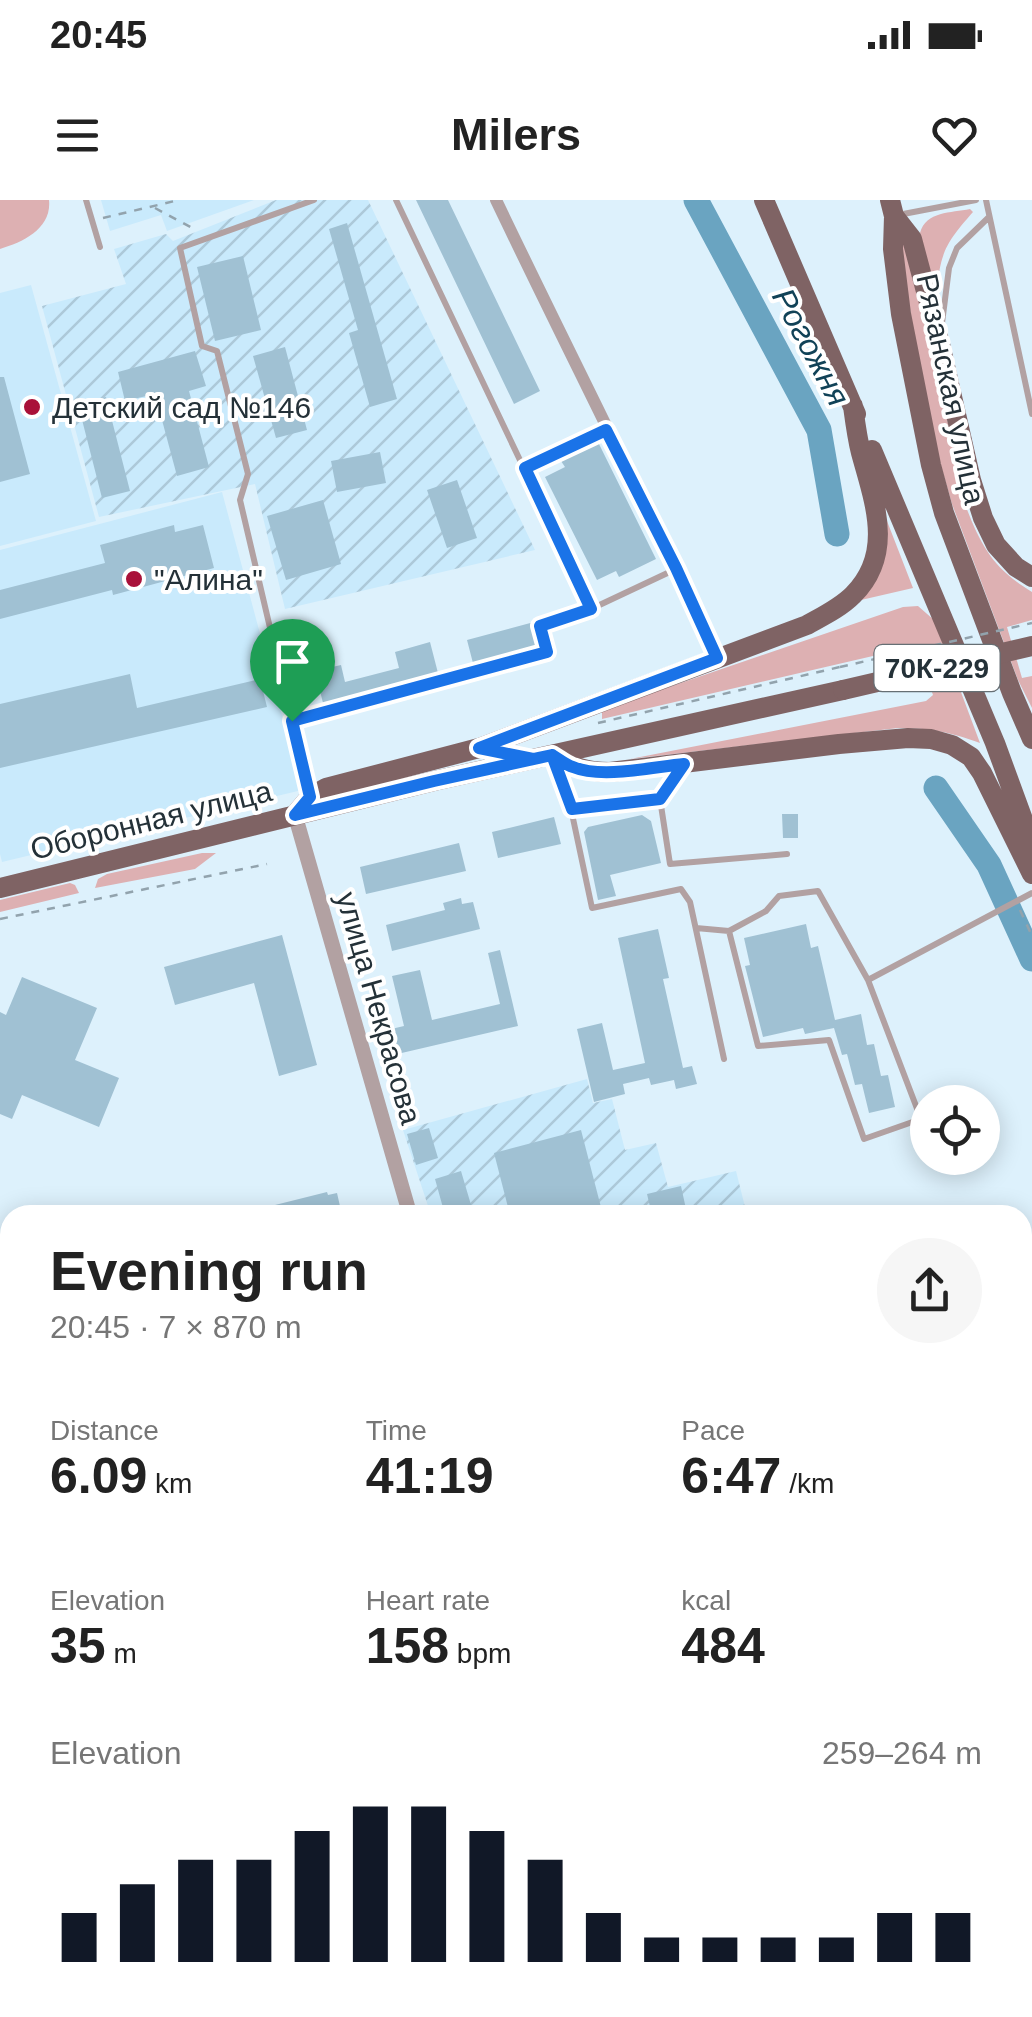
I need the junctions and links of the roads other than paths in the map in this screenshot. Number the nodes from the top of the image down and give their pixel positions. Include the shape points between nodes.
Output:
1 (86, 200) edge
2 (314, 200) edge
3 (396, 200) edge
4 (496, 200) edge
5 (976, 200) edge
6 (986, 200) edge
7 (766, 202) edge
8 (892, 208) edge
9 (989, 217) junction
10 (100, 246) dead end
11 (940, 344) junction
12 (852, 406) junction
13 (1032, 414) edge
14 (606, 430) junction
15 (525, 468) junction
16 (676, 568) junction
17 (1032, 577) edge
18 (1032, 646) edge
19 (717, 658) junction
20 (1032, 739) edge
21 (479, 748) junction
22 (542, 757) junction
23 (684, 764) junction
24 (434, 781) junction
25 (660, 799) junction
26 (306, 808) junction
27 (572, 809) junction
28 (1032, 844) edge
29 (786, 854) dead end
30 (1032, 874) edge
31 (0, 886) edge
32 (1032, 894) edge
33 (696, 928) junction
34 (729, 931) junction
35 (868, 980) junction
36 (724, 1058) dead end
37 (407, 1205) edge

1 - 10 lane
2 - 26 lane via 180,248 202,346 217,351 248,474 240,500
3 - 15 lane
4 - 14 street
5 - 8 lane
6 - 9 lane
7 - 12 main road
8 - 11 main road via 912,239
8 - 20 main road, Рязанская улица via 901,314 931,465
9 - 11 lane via 958,248 949,268
9 - 13 lane
11 - 17 main road via 983,518 996,545
12 - 19 main road via 879,523 869,573 841,605 807,625
12 - 28 main road
14 - 15 lane
14 - 16 street
15 - 16 lane via 591,609
16 - 19 street
18 - 22 main road, Оборонная улица / 70К-229, bridge
19 - 21 main road
21 - 22 main road
21 - 24 main road
21 - 26 main road via 326,788
22 - 23 main road via 590,772
22 - 24 main road, Оборонная улица
22 - 27 lane
23 - 25 lane
23 - 30 main road via 908,738 952,745 982,773
24 - 26 main road, Оборонная улица
25 - 27 lane
25 - 29 lane via 670,864
26 - 31 main road, Оборонная улица
26 - 37 street, улица Некрасова
27 - 33 lane via 592,908 681,890
32 - 35 lane
33 - 34 lane
33 - 36 lane
34 - 35 lane via 779,896 818,890
34 - 35 lane via 758,1046 829,1040 864,1139 921,1120

